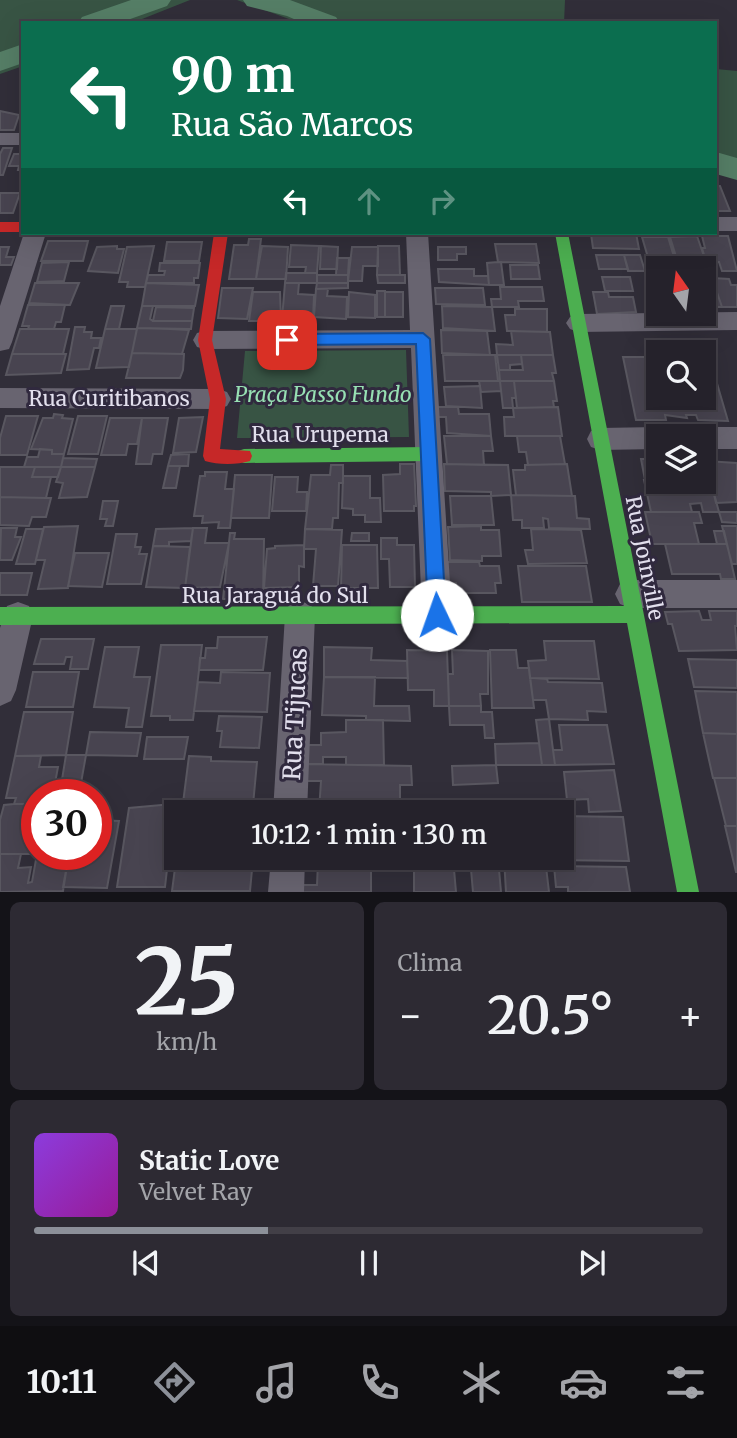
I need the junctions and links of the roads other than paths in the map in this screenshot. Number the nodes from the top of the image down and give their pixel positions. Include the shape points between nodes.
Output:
1 (0, 139) edge
2 (21, 139) edge
3 (717, 224) edge
4 (737, 224) edge
5 (0, 227) edge
6 (21, 227) edge
7 (34, 235) edge
8 (221, 235) edge
9 (417, 235) edge
10 (561, 235) edge
11 (737, 321) edge
12 (578, 323) junction
13 (423, 339) junction
14 (205, 340) junction
15 (0, 342) edge
16 (0, 398) edge
17 (218, 399) junction
18 (646, 438) edge
19 (716, 438) edge
20 (737, 438) edge
21 (600, 439) junction
22 (429, 454) junction
23 (737, 594) edge
24 (632, 604) junction
25 (300, 615) junction
26 (437, 615) junction
27 (9, 617) edge
28 (0, 690) edge
29 (291, 800) edge
30 (287, 870) edge
31 (286, 892) edge
32 (688, 892) edge

1 - 2 street
3 - 4 street
5 - 6 street
7 - 15 street
8 - 14 street
9 - 13 street
10 - 12 street, Rua Joinville
11 - 12 street
12 - 21 street, Rua Joinville
13 - 14 street
13 - 22 street
14 - 17 street
16 - 17 street, Rua Curitibanos
17 - 22 street, Rua Urupema via 211,456
18 - 21 street
19 - 20 street
21 - 24 street, Rua Joinville
22 - 26 street
23 - 24 street
24 - 26 street, Rua Jaraguá do Sul
24 - 32 street, Rua Joinville
25 - 26 street, Rua Jaraguá do Sul
25 - 27 street, Rua Jaraguá do Sul
25 - 29 street, Rua Tijucas
27 - 28 street
30 - 31 street

